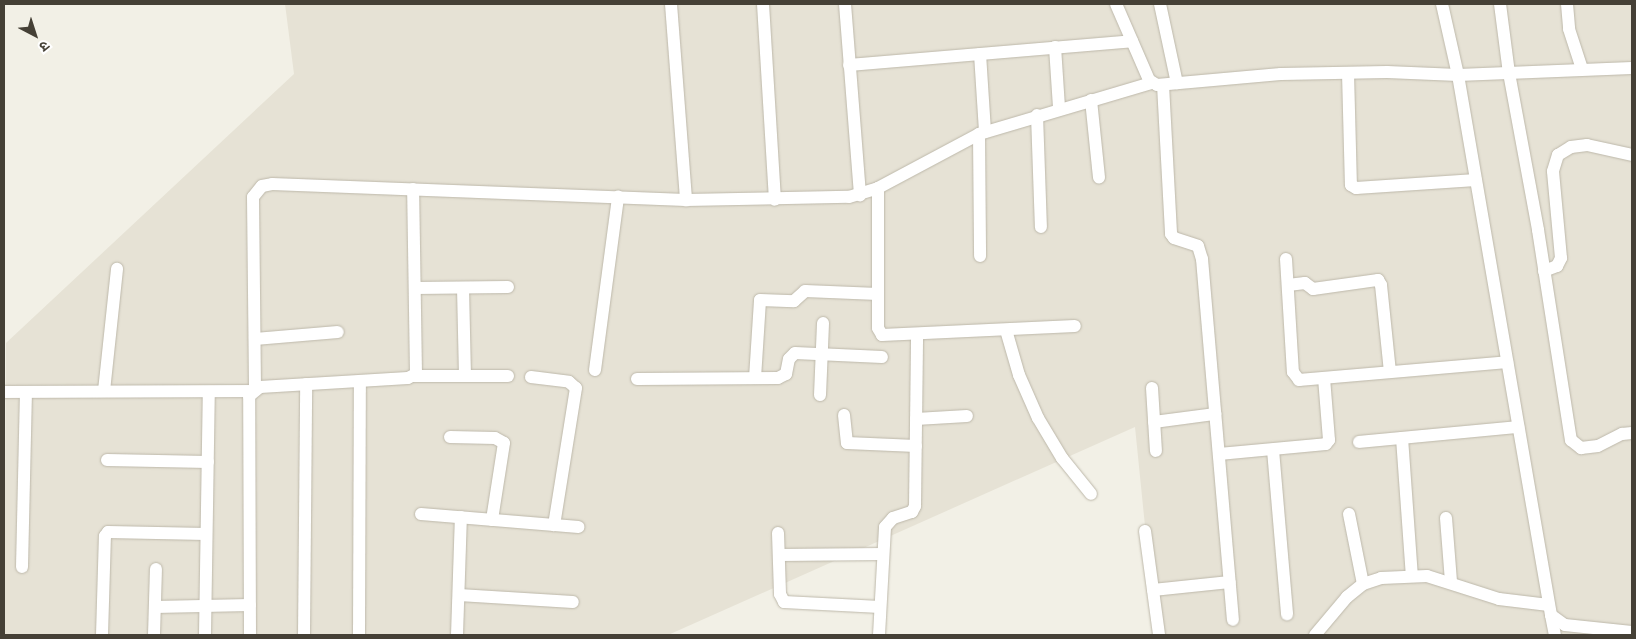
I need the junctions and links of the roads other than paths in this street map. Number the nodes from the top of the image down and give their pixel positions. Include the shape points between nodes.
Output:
1 (671, 4) edge
2 (763, 4) edge
3 (845, 4) edge
4 (1116, 4) edge
5 (1160, 4) edge
6 (1442, 4) edge
7 (1500, 4) edge
8 (1568, 4) edge
9 (1132, 41) junction
10 (1055, 47) junction
11 (980, 54) junction
12 (849, 65) junction
13 (1632, 68) edge
14 (1582, 69) junction
15 (1348, 73) junction
16 (1508, 73) junction
17 (1458, 75) junction
18 (1177, 83) junction
19 (1157, 84) junction
20 (1091, 100) junction
21 (1060, 108) junction
22 (1037, 115) junction
23 (982, 133) junction
24 (1632, 155) edge
25 (1099, 178) dead end
26 (1476, 180) junction
27 (878, 188) junction
28 (412, 189) junction
29 (860, 195) junction
30 (618, 197) junction
31 (686, 200) junction
32 (775, 200) junction
33 (1041, 227) dead end
34 (980, 256) dead end
35 (1286, 259) dead end
36 (117, 269) dead end
37 (1544, 271) junction
38 (1288, 285) junction
39 (508, 287) dead end
40 (415, 288) junction
41 (463, 288) junction
42 (878, 294) junction
43 (823, 323) dead end
44 (1075, 326) dead end
45 (1006, 330) junction
46 (338, 332) dead end
47 (917, 335) junction
48 (255, 338) junction
49 (822, 355) junction
50 (882, 357) dead end
51 (1507, 362) junction
52 (595, 370) dead end
53 (1390, 372) junction
54 (413, 376) junction
55 (464, 376) junction
56 (508, 376) dead end
57 (531, 377) dead end
58 (755, 378) junction
59 (1324, 378) junction
60 (637, 379) dead end
61 (360, 381) junction
62 (306, 384) junction
63 (1152, 388) dead end
64 (253, 390) junction
65 (4, 392) edge
66 (26, 392) junction
67 (104, 392) junction
68 (209, 392) junction
69 (820, 394) dead end
70 (1215, 414) junction
71 (844, 415) dead end
72 (967, 416) dead end
73 (916, 419) junction
74 (1154, 422) junction
75 (1518, 428) junction
76 (1632, 433) edge
77 (450, 437) dead end
78 (1402, 438) junction
79 (1359, 442) dead end
80 (916, 446) junction
81 (1273, 450) junction
82 (1156, 451) dead end
83 (1219, 454) junction
84 (107, 460) dead end
85 (208, 462) junction
86 (1091, 494) dead end
87 (420, 514) dead end
88 (1349, 514) dead end
89 (461, 517) junction
90 (1446, 518) dead end
91 (492, 520) junction
92 (554, 525) junction
93 (578, 527) dead end
94 (1146, 531) dead end
95 (778, 533) dead end
96 (206, 534) junction
97 (883, 554) junction
98 (779, 555) junction
99 (22, 567) dead end
100 (156, 569) dead end
101 (1412, 576) junction
102 (1451, 581) junction
103 (1230, 582) junction
104 (1363, 584) junction
105 (1153, 590) junction
106 (459, 595) junction
107 (573, 602) dead end
108 (250, 605) junction
109 (205, 606) junction
110 (155, 607) junction
111 (880, 607) junction
112 (1550, 610) junction
113 (1286, 614) dead end
114 (1233, 620) dead end
115 (1632, 632) edge
116 (102, 635) edge
117 (154, 635) edge
118 (205, 635) edge
119 (250, 635) edge
120 (304, 635) edge
121 (360, 635) edge
122 (457, 635) edge
123 (879, 635) edge
124 (1159, 635) edge
125 (1315, 635) edge
126 (1555, 635) edge

1 - 31 street
2 - 32 street
3 - 12 street
4 - 9 street
5 - 18 street
6 - 17 street
7 - 16 street
8 - 14 street via 1569,29
9 - 10 street
9 - 19 street
10 - 11 street
10 - 21 street
11 - 12 street
11 - 23 street
12 - 29 street
13 - 14 street
14 - 16 street
15 - 17 street
15 - 18 street via 1281,74
15 - 26 street via 1352,185 1356,188
16 - 17 street
16 - 37 street
17 - 26 street
18 - 19 street
19 - 20 street
19 - 70 street via 1171,234 1180,241 1194,244 1200,252
20 - 21 street
20 - 25 street
21 - 22 street
22 - 23 street
22 - 33 street
23 - 27 street
23 - 34 street
24 - 37 street via 1587,145 1571,147 1558,155 1554,171 1561,258 1557,266
26 - 51 street
27 - 29 street
27 - 42 street
28 - 30 street
28 - 40 street
28 - 48 street via 272,184 256,191 252,206
29 - 32 street
30 - 31 street
30 - 52 street
31 - 32 street
35 - 38 street
36 - 67 street
37 - 76 street via 1571,440 1582,448 1598,446 1622,434
38 - 53 street via 1305,283 1313,288 1378,280
38 - 59 street via 1295,377
39 - 41 street
40 - 41 street
40 - 54 street via 417,369
41 - 55 street
42 - 47 street via 879,332 885,336
42 - 58 street via 805,291 794,301 760,300
43 - 49 street
44 - 45 street
45 - 47 street
45 - 86 street via 1019,375 1038,418 1062,458
46 - 48 street
47 - 73 street
48 - 64 street
49 - 50 street
49 - 58 street via 795,353 788,359 783,377
49 - 69 street
51 - 53 street
51 - 75 street
53 - 59 street
54 - 55 street
54 - 61 street
55 - 56 street
57 - 92 street via 573,383 576,388
58 - 60 street
59 - 81 street via 1330,440 1321,447
61 - 62 street
61 - 121 street
62 - 64 street
62 - 120 street
63 - 74 street
64 - 68 street
64 - 108 street via 248,400 247,459
65 - 66 street
66 - 67 street
66 - 99 street
67 - 68 street
68 - 85 street
70 - 74 street
70 - 83 street
71 - 80 street via 847,443
72 - 73 street
73 - 80 street
74 - 82 street
75 - 78 street
75 - 112 street
77 - 91 street via 495,438 504,443
78 - 79 street
78 - 101 street
80 - 97 street via 915,506 906,516 888,521
81 - 83 street
81 - 113 street
83 - 103 street
84 - 85 street
85 - 96 street
87 - 89 street
88 - 104 street
89 - 91 street
89 - 106 street
90 - 102 street
91 - 92 street
92 - 93 street
94 - 105 street
95 - 98 street
96 - 109 street
96 - 116 street via 108,532 105,536
97 - 98 street
97 - 111 street
98 - 111 street via 780,594 784,602
100 - 110 street
101 - 102 street
101 - 104 street via 1381,578
102 - 112 street via 1499,599
103 - 105 street
103 - 114 street
104 - 125 street via 1347,597
105 - 124 street
106 - 107 street
106 - 122 street
108 - 109 street
108 - 119 street
109 - 110 street
109 - 118 street
110 - 117 street
111 - 123 street
112 - 115 street via 1565,625
112 - 126 street

